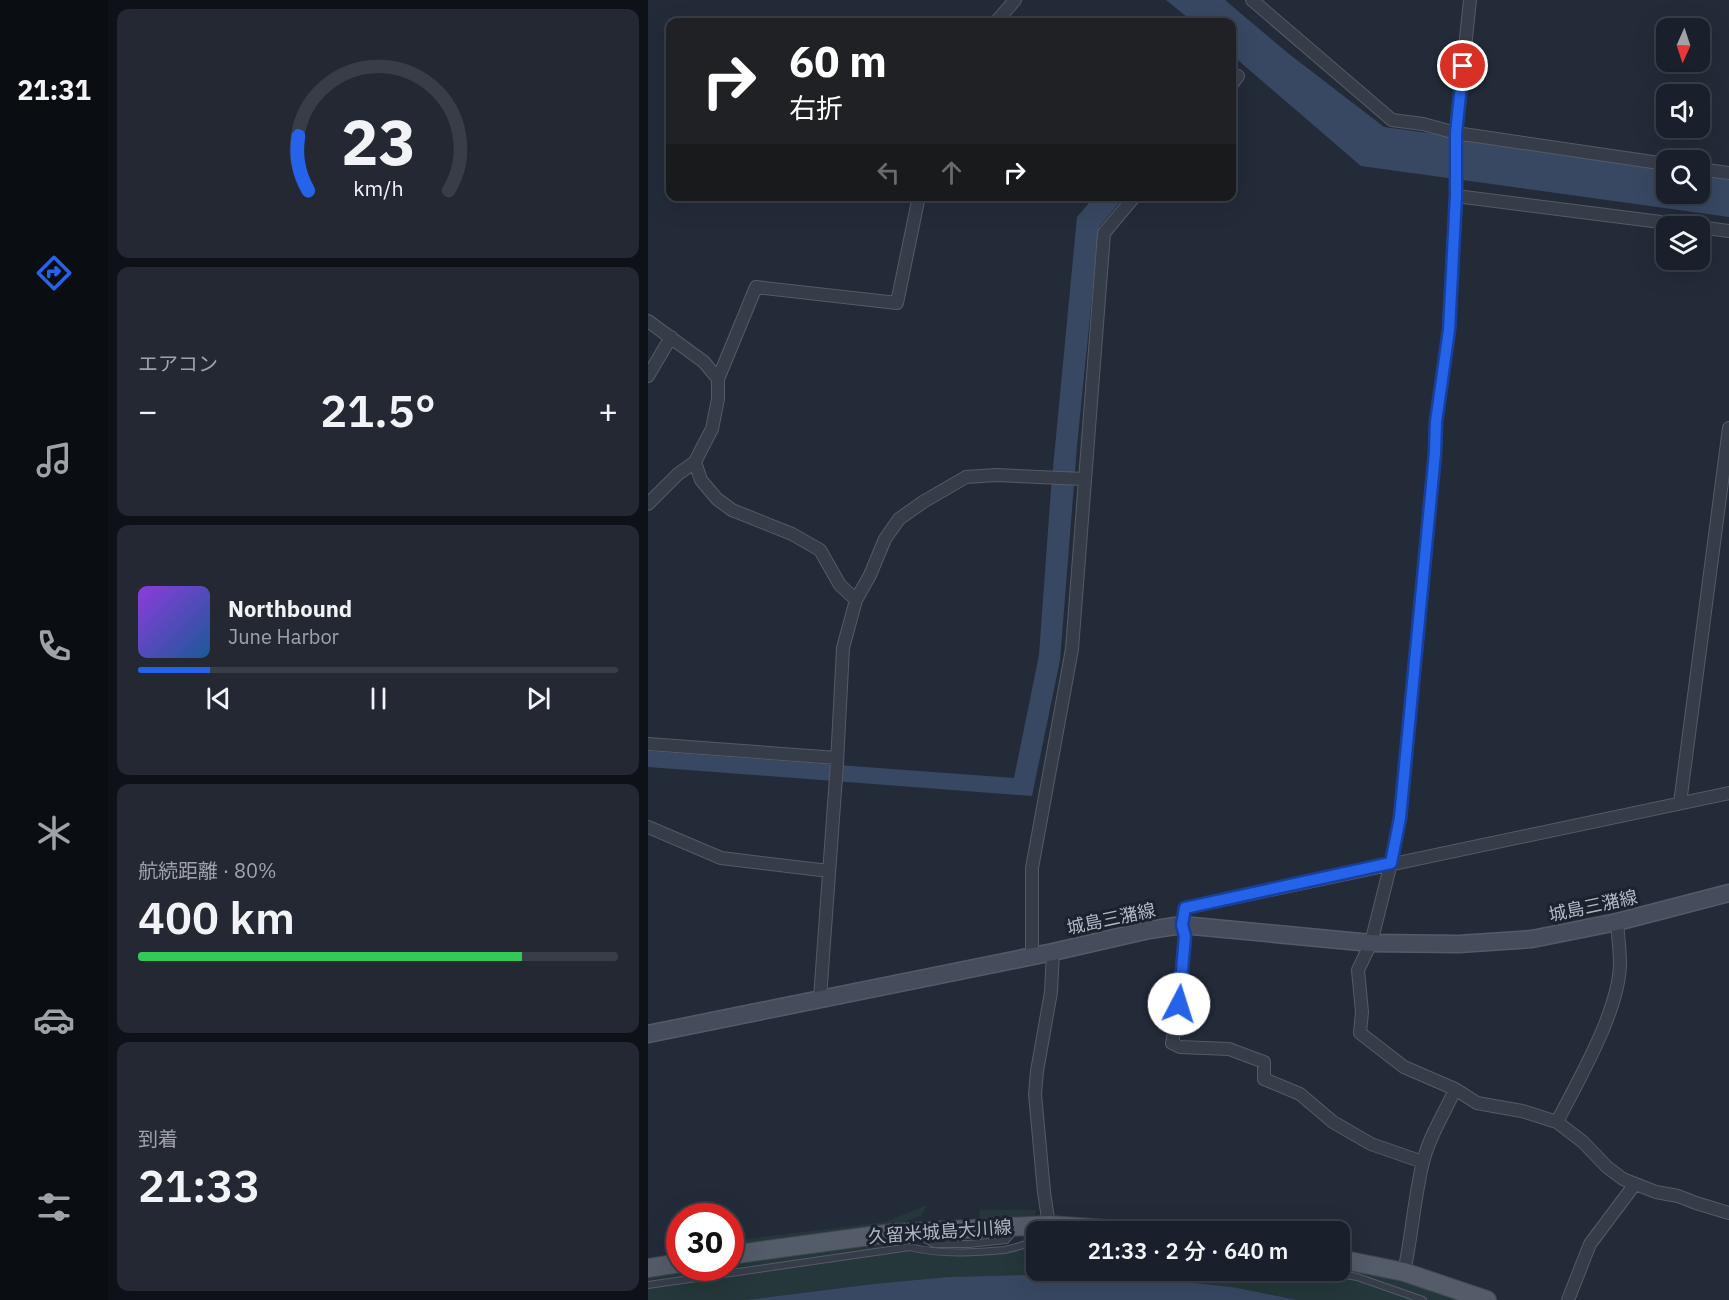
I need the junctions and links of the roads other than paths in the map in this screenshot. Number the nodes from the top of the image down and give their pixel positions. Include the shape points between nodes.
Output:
1 (1015, 0) edge
2 (1252, 0) edge
3 (1470, 0) edge
4 (999, 18) edge
5 (1456, 133) junction
6 (1656, 163) edge
7 (1710, 170) edge
8 (1729, 173) edge
9 (1456, 196) junction
10 (918, 201) edge
11 (1131, 201) edge
12 (1656, 221) edge
13 (1710, 229) edge
14 (1729, 231) edge
15 (648, 321) edge
16 (671, 337) junction
17 (648, 376) edge
18 (718, 379) junction
19 (1729, 428) edge
20 (695, 462) junction
21 (1084, 479) junction
22 (648, 504) edge
23 (856, 600) junction
24 (648, 744) edge
25 (837, 761) junction
26 (1729, 793) edge
27 (1680, 803) junction
28 (648, 827) edge
29 (1391, 863) junction
30 (829, 871) junction
31 (1729, 893) edge
32 (1617, 922) junction
33 (1182, 925) junction
34 (1371, 943) junction
35 (1053, 952) junction
36 (1032, 955) junction
37 (820, 998) junction
38 (648, 1035) edge
39 (1455, 1089) junction
40 (1557, 1122) junction
41 (1423, 1162) junction
42 (1635, 1184) junction
43 (1729, 1213) edge
44 (1048, 1221) edge
45 (1019, 1226) junction
46 (1026, 1226) edge
47 (914, 1232) junction
48 (1026, 1243) edge
49 (969, 1248) junction
50 (744, 1253) edge
51 (1350, 1261) edge
52 (666, 1265) edge
53 (648, 1268) edge
54 (1404, 1272) junction
55 (1350, 1276) edge
56 (648, 1284) edge
57 (1423, 1300) edge
58 (1487, 1300) edge
59 (1568, 1300) edge

1 - 4 street
2 - 5 street via 1392,120
3 - 5 street
5 - 6 street
5 - 9 street
7 - 8 street
9 - 12 street
9 - 29 street via 1449,330 1436,422 1400,818
10 - 18 street via 897,303 756,287
11 - 21 street via 1104,233
13 - 14 street
15 - 16 street
16 - 17 street
16 - 18 street via 704,362
18 - 20 street via 712,429
19 - 27 street
20 - 22 street
20 - 23 street via 701,480 732,510 820,550 840,585
21 - 23 street via 966,477 899,519
21 - 36 street via 1072,649 1032,868
23 - 25 street via 843,648
24 - 25 street
25 - 30 street
26 - 27 street
27 - 29 street
28 - 30 street via 721,858
29 - 33 street via 1185,908
29 - 34 street
30 - 37 street
31 - 32 main road, 城島三潴線
32 - 34 main road, 城島三潴線 via 1532,939 1459,944
32 - 40 street via 1620,965 1612,1007
33 - 34 main road, 城島三潴線
33 - 35 main road, 城島三潴線
33 - 41 street via 1185,936 1172,1043 1180,1047 1229,1049 1264,1062 1264,1079 1300,1094 1333,1122 1371,1144
34 - 39 street via 1358,970 1360,1033 1404,1067
35 - 36 main road, 城島三潴線
35 - 44 street via 1051,992 1035,1094
36 - 37 main road, 城島三潴線
37 - 38 main road, 城島三潴線
39 - 40 street via 1477,1103
39 - 41 street
40 - 42 street via 1607,1167
41 - 54 street
42 - 43 street
42 - 59 street via 1590,1244
45 - 46 main road, 久留米城島大川線
45 - 47 main road, 久留米城島大川線
45 - 49 lane via 1006,1240
47 - 49 lane via 934,1244
47 - 50 main road, 久留米城島大川線
48 - 49 lane via 1007,1250
49 - 56 lane via 929,1252 910,1246
51 - 54 main road
52 - 53 main road
54 - 58 main road
55 - 57 lane

